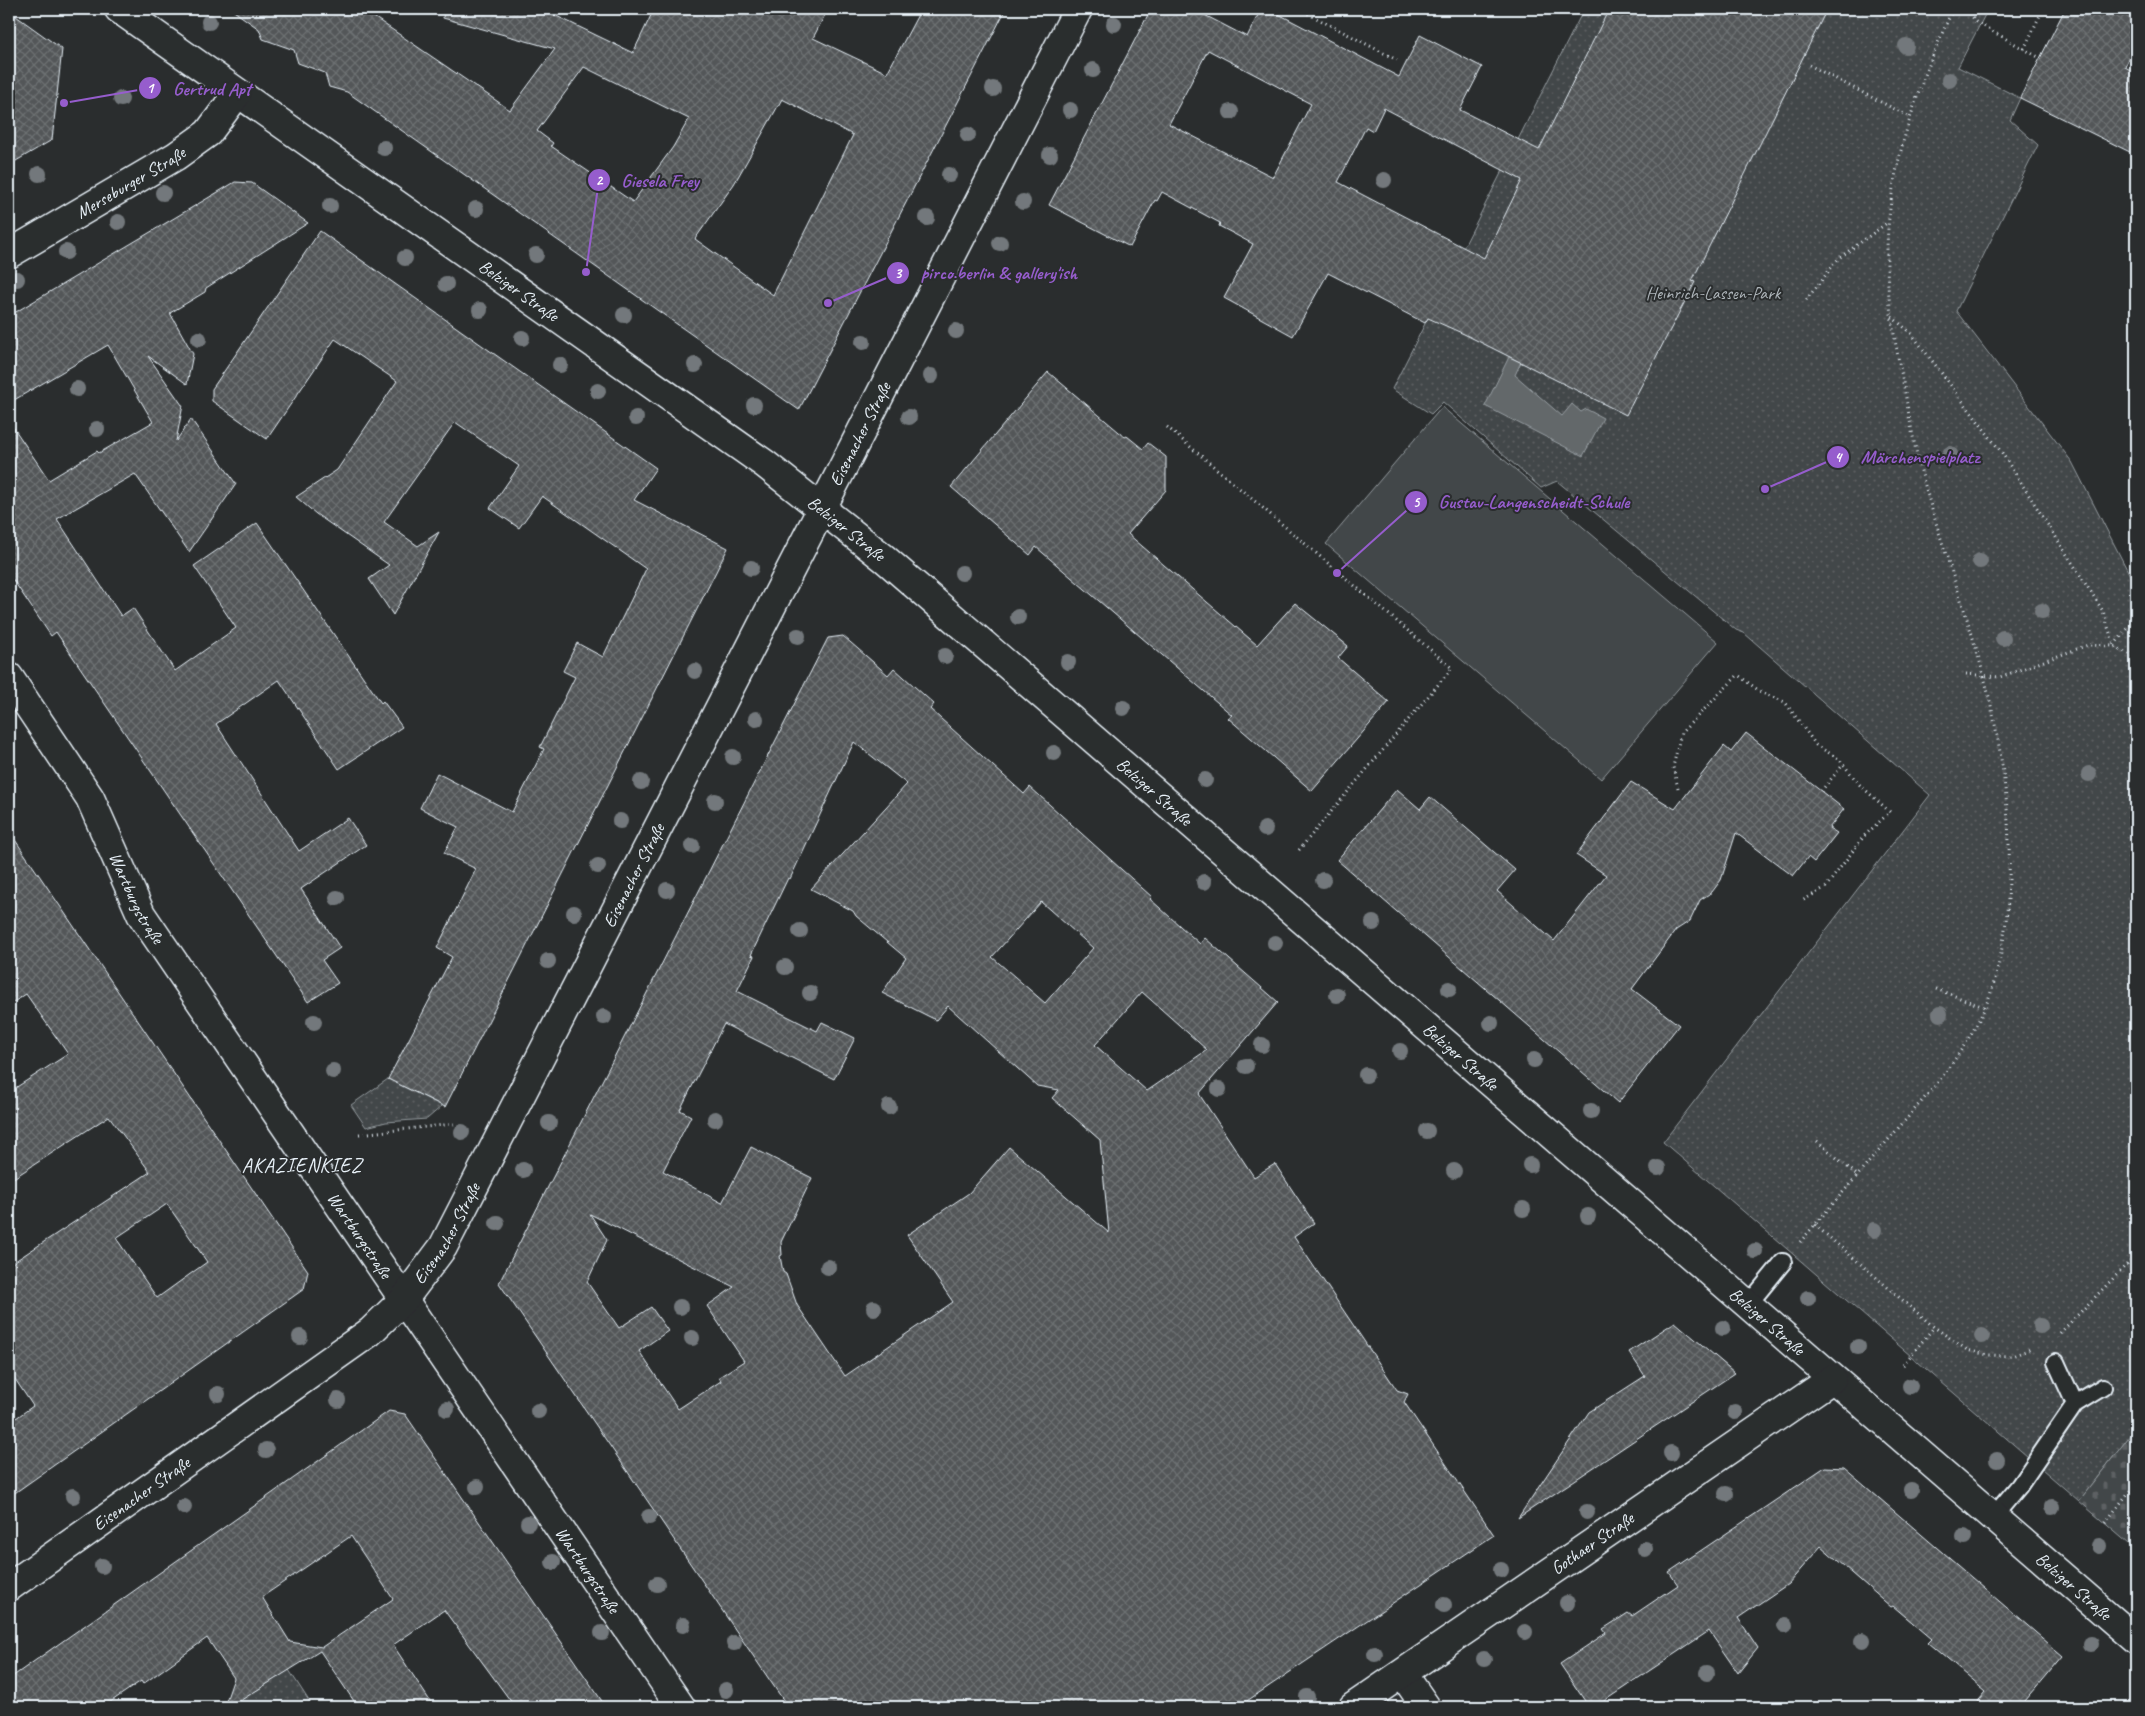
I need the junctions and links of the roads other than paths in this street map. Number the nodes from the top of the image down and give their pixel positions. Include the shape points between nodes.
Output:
1 (119, 9) edge
2 (1078, 9) edge
3 (237, 94) junction
4 (9, 254) edge
5 (820, 508) junction
6 (9, 677) edge
7 (1782, 1262) road end
8 (404, 1299) junction
9 (1747, 1306) junction
10 (2056, 1362) dead end
11 (1832, 1379) junction
12 (2103, 1387) dead end
13 (2075, 1404) junction
14 (1993, 1517) junction
15 (9, 1587) edge
16 (2136, 1640) edge
17 (1403, 1674) junction
18 (681, 1707) edge
19 (1353, 1707) edge
20 (1426, 1707) edge

1 - 3 street, Belziger Straße
2 - 5 street, Eisenacher Straße
3 - 4 street, Merseburger Straße via 208,133 184,150
3 - 5 street, Belziger Straße via 765,464
5 - 8 street, Eisenacher Straße via 443,1247
5 - 9 street, Belziger Straße via 885,559
6 - 8 street, Wartburgstraße via 90,798 141,914
7 - 9 lane
8 - 15 street, Eisenacher Straße via 370,1332
8 - 18 street, Wartburgstraße
9 - 11 street, Belziger Straße
10 - 13 lane
11 - 14 street, Belziger Straße
11 - 17 street, Gothaer Straße
12 - 13 lane
13 - 14 lane
14 - 16 street, Belziger Straße
17 - 19 street, Gothaer Straße
17 - 20 street

